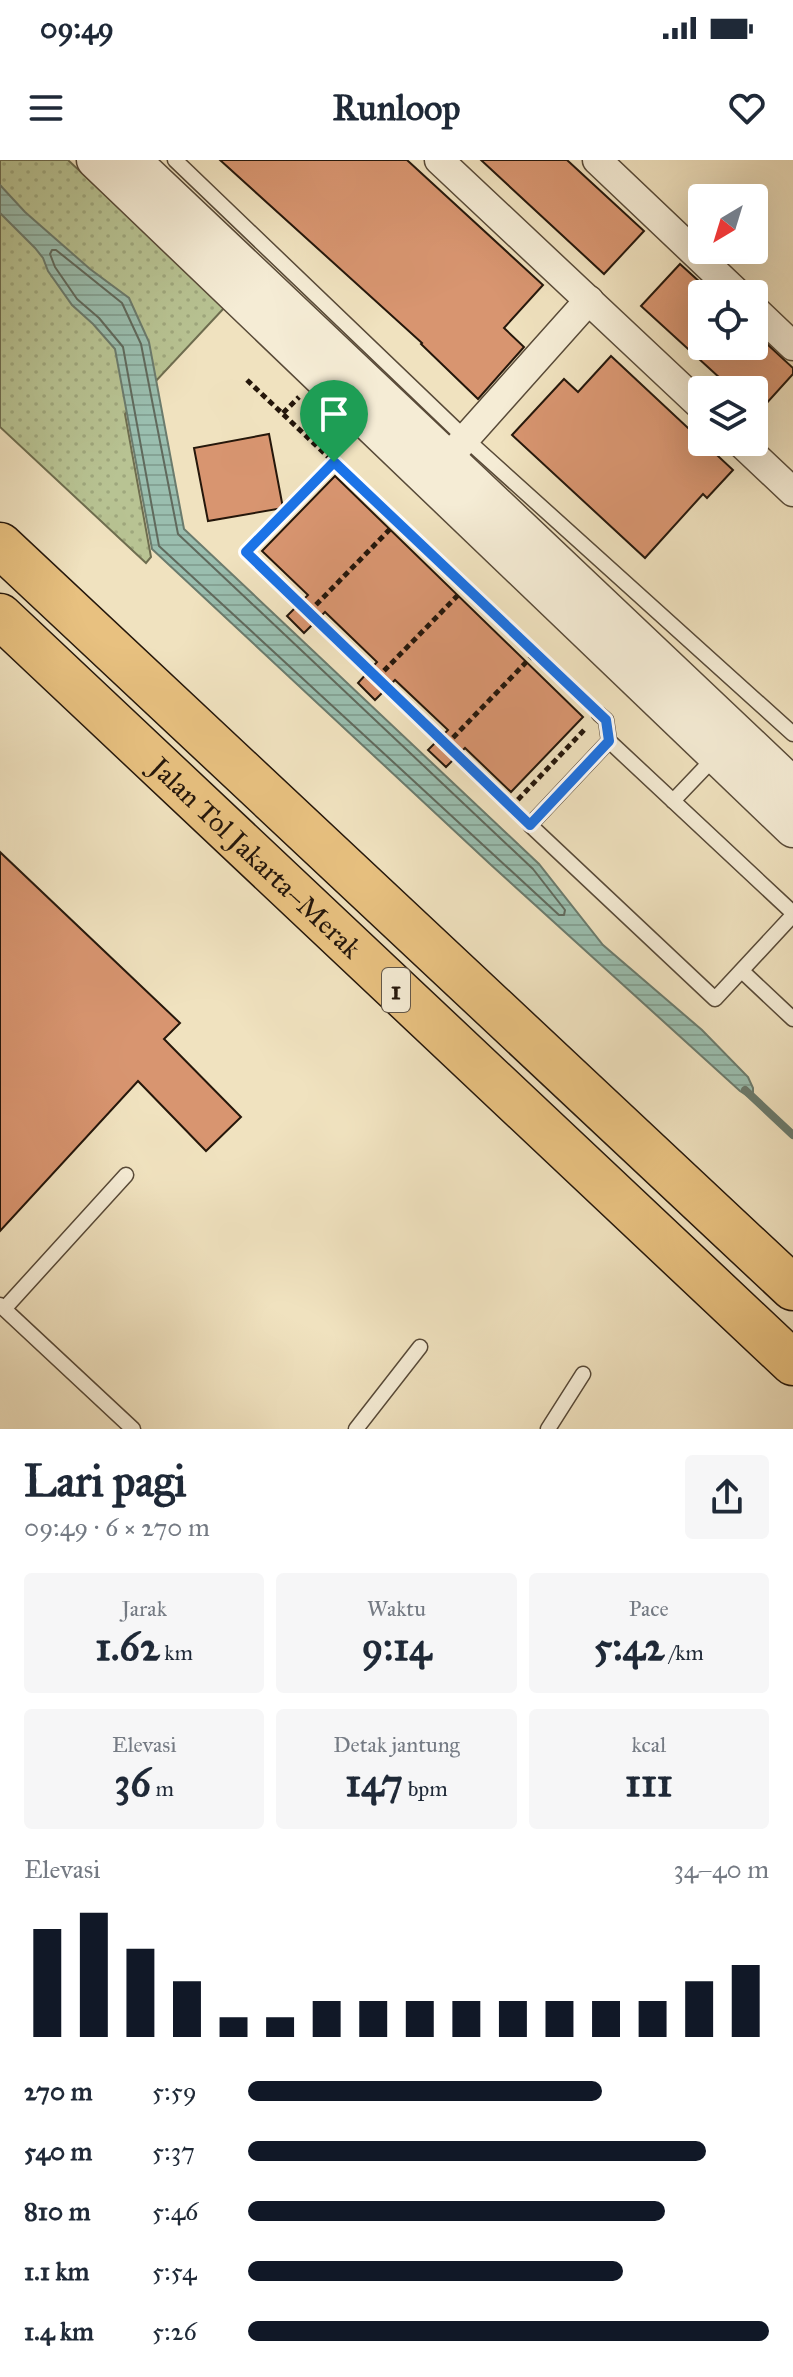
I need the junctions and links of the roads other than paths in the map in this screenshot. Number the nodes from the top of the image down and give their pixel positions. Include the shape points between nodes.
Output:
1 (95, 160) edge
2 (132, 160) edge
3 (175, 160) edge
4 (439, 160) edge
5 (597, 160) edge
6 (723, 280) edge
7 (589, 300) junction
8 (768, 322) edge
9 (793, 346) edge
10 (688, 394) edge
11 (457, 448) junction
12 (755, 456) edge
13 (793, 492) edge
14 (0, 545) edge
15 (0, 616) edge
16 (599, 714) road end
17 (793, 734) edge
18 (609, 741) junction
19 (716, 756) junction
20 (792, 782) edge
21 (673, 801) junction
22 (793, 829) edge
23 (793, 914) edge
24 (743, 972) junction
25 (793, 1019) edge
26 (126, 1175) dead end
27 (793, 1288) edge
28 (2, 1306) edge
29 (420, 1347) dead end
30 (793, 1363) edge
31 (583, 1374) dead end
32 (133, 1429) edge
33 (356, 1429) edge
34 (548, 1429) edge

1 - 19 street
2 - 11 street
3 - 11 lane
4 - 7 street
5 - 6 street
7 - 10 street
7 - 11 street
8 - 9 street
11 - 17 lane
11 - 20 street
12 - 13 street
14 - 27 highway, Jalan Tol Jakarta–Merak / 1
15 - 30 highway, Jalan Tol Jakarta–Merak / 1
16 - 18 lane via 606,720
18 - 21 lane
18 - 24 lane via 530,825 715,999
19 - 21 lane
19 - 22 street
21 - 23 lane
23 - 24 lane
24 - 25 lane
26 - 28 lane
28 - 32 lane
29 - 33 lane
31 - 34 lane

